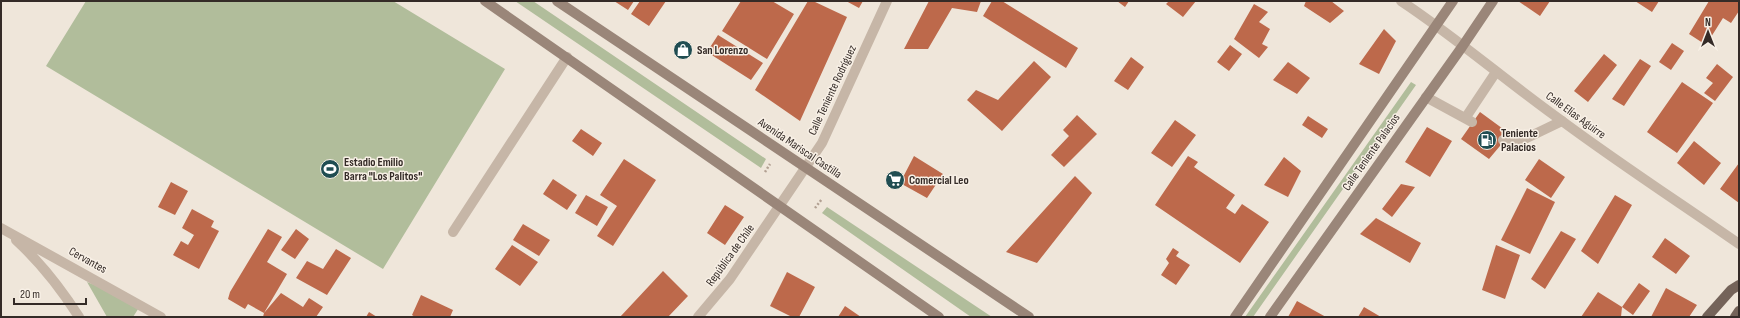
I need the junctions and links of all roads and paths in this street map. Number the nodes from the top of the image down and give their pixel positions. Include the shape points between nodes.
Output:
1 (485, 1) edge
2 (557, 1) edge
3 (886, 1) edge
4 (1402, 1) edge
5 (1453, 1) edge
6 (1493, 1) edge
7 (1437, 25) junction
8 (1462, 47) junction
9 (567, 58) junction
10 (1496, 72) junction
11 (1426, 97) junction
12 (1562, 122) junction
13 (1503, 140) dead end
14 (772, 162) dead end
15 (806, 167) junction
16 (765, 172) dead end
17 (822, 199) dead end
18 (780, 205) junction
19 (816, 208) dead end
20 (3, 229) edge
21 (453, 232) dead end
22 (1739, 244) edge
23 (1739, 285) edge
24 (1739, 311) edge
25 (79, 317) edge
26 (161, 317) edge
27 (698, 317) edge
28 (939, 317) edge
29 (1029, 317) edge
30 (1235, 317) edge
31 (1270, 317) edge
32 (1707, 317) edge
33 (1735, 317) edge

1 - 9 main road
2 - 15 main road, Avenida Mariscal Castilla
3 - 15 street, Calle Teniente Rodríguez via 822,144
4 - 7 street, Calle Elías Aguirre
5 - 7 main road, Calle Teniente Palacios
6 - 8 main road, Calle Teniente Palacios
7 - 8 street, Calle Elías Aguirre
7 - 30 main road, Calle Teniente Palacios
8 - 10 street, Calle Elías Aguirre
8 - 11 main road, Calle Teniente Palacios
9 - 18 main road
9 - 21 street
10 - 11 street via 1469,120
10 - 12 street, Calle Elías Aguirre
11 - 31 main road, Calle Teniente Palacios
12 - 13 street via 1516,143
12 - 22 street, Calle Elías Aguirre
14 - 16 path
15 - 18 street, Calle Teniente Rodríguez
15 - 29 main road, Avenida Mariscal Castilla
17 - 19 path
18 - 27 street, República de Chile via 730,279
18 - 28 main road
20 - 25 street via 36,259 58,284
20 - 26 street, Cervantes
23 - 32 main road via 1731,290
24 - 33 main road

